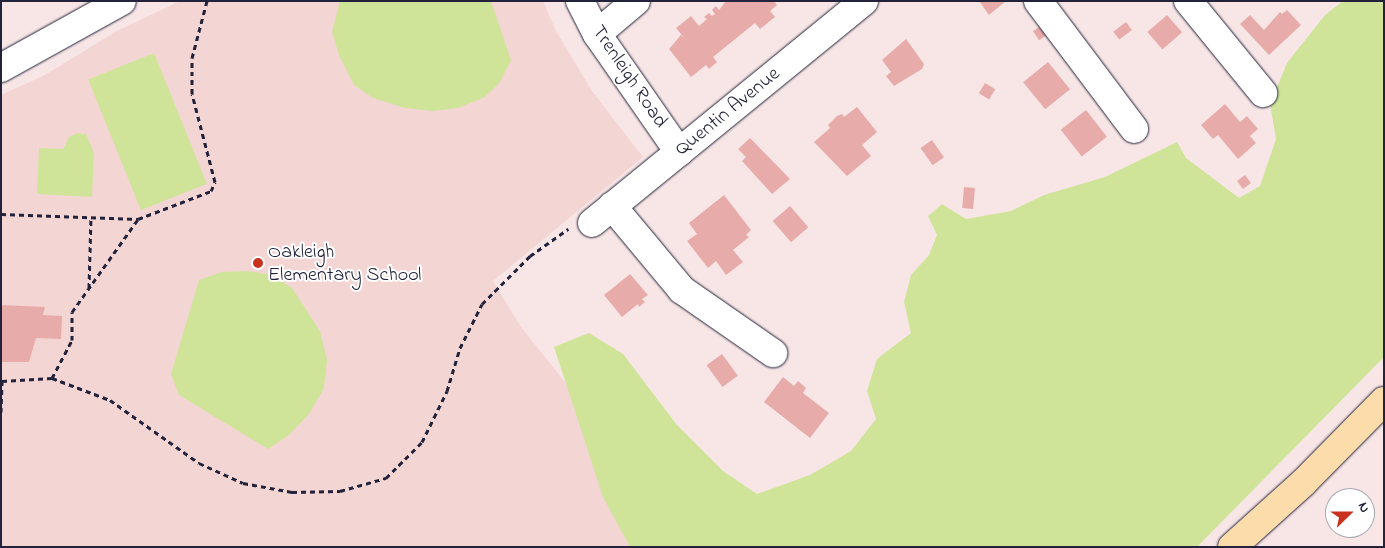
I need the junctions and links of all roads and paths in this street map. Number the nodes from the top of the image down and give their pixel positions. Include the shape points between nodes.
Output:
1 (207, 1) edge
2 (580, 1) edge
3 (636, 1) edge
4 (864, 1) edge
5 (1038, 1) edge
6 (1188, 1) edge
7 (108, 4) edge
8 (597, 34) junction
9 (1, 68) edge
10 (1263, 93) dead end
11 (1134, 129) dead end
12 (679, 152) junction
13 (1, 214) edge
14 (91, 217) junction
15 (592, 218) junction
16 (138, 219) junction
17 (88, 289) junction
18 (773, 353) dead end
19 (52, 378) junction
20 (1384, 401) edge
21 (1, 412) edge
22 (1232, 547) edge

1 - 16 path via 192,58 192,94 215,182 211,191
2 - 8 street, Trenleigh Road
3 - 8 street
4 - 12 street, Quentin Avenue
5 - 11 street
6 - 10 street
7 - 9 street
8 - 12 street, Trenleigh Road
12 - 15 street, Quentin Avenue
13 - 14 path
14 - 16 path
14 - 17 path
15 - 18 street via 682,290
15 - 19 path via 530,256 482,304 460,348 447,391 422,442 386,478 340,491 292,492 243,483 199,463 110,400
16 - 17 path
17 - 19 path via 72,312 72,340
19 - 21 path via 2,381
20 - 22 highway via 1303,483

